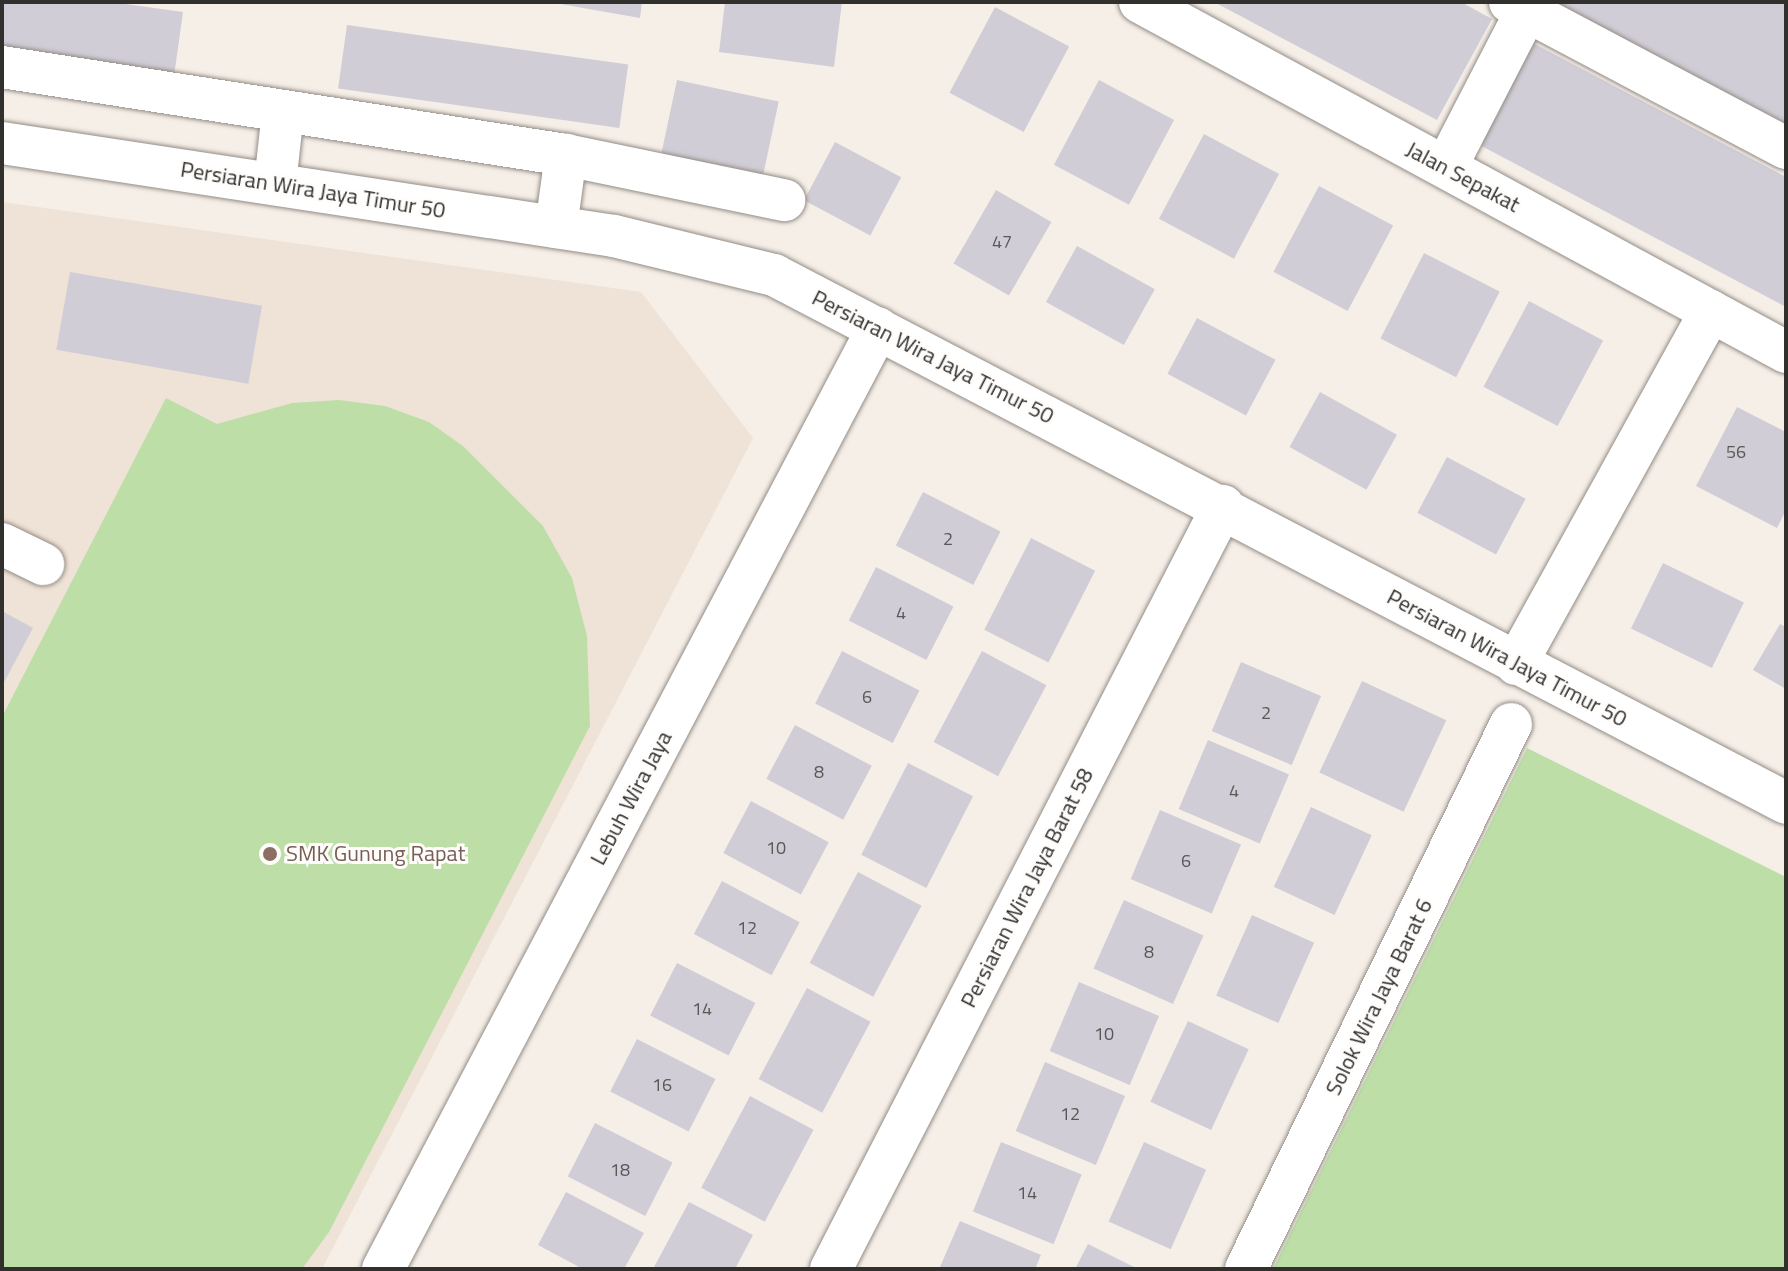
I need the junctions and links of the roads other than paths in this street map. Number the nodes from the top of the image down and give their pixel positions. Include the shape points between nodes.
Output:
1 (1140, 2) edge
2 (1522, 5) edge
3 (2, 67) edge
4 (283, 111) junction
5 (2, 143) edge
6 (1786, 148) edge
7 (566, 155) junction
8 (1446, 167) junction
9 (275, 184) junction
10 (784, 200) dead end
11 (556, 227) junction
12 (1711, 311) junction
13 (878, 328) junction
14 (1786, 352) edge
15 (1223, 506) junction
16 (2, 544) edge
17 (43, 564) dead end
18 (1516, 664) junction
19 (1511, 724) dead end
20 (1786, 803) edge
21 (383, 1269) edge
22 (831, 1269) edge
23 (1246, 1269) edge

1 - 8 street, Jalan Sepakat
2 - 6 street
2 - 8 street
3 - 4 street
4 - 7 street
4 - 9 street
5 - 9 street, Persiaran Wira Jaya Timur 50
7 - 10 street
7 - 11 street
8 - 12 street, Jalan Sepakat
9 - 11 street, Persiaran Wira Jaya Timur 50
11 - 13 street, Persiaran Wira Jaya Timur 50 via 774,275
12 - 14 street, Jalan Sepakat
12 - 18 street
13 - 15 street, Persiaran Wira Jaya Timur 50
13 - 21 street, Lebuh Wira Jaya
15 - 18 street, Persiaran Wira Jaya Timur 50
15 - 22 street, Persiaran Wira Jaya Barat 58
16 - 17 street
18 - 20 street, Persiaran Wira Jaya Timur 50
19 - 23 street, Solok Wira Jaya Barat 6

